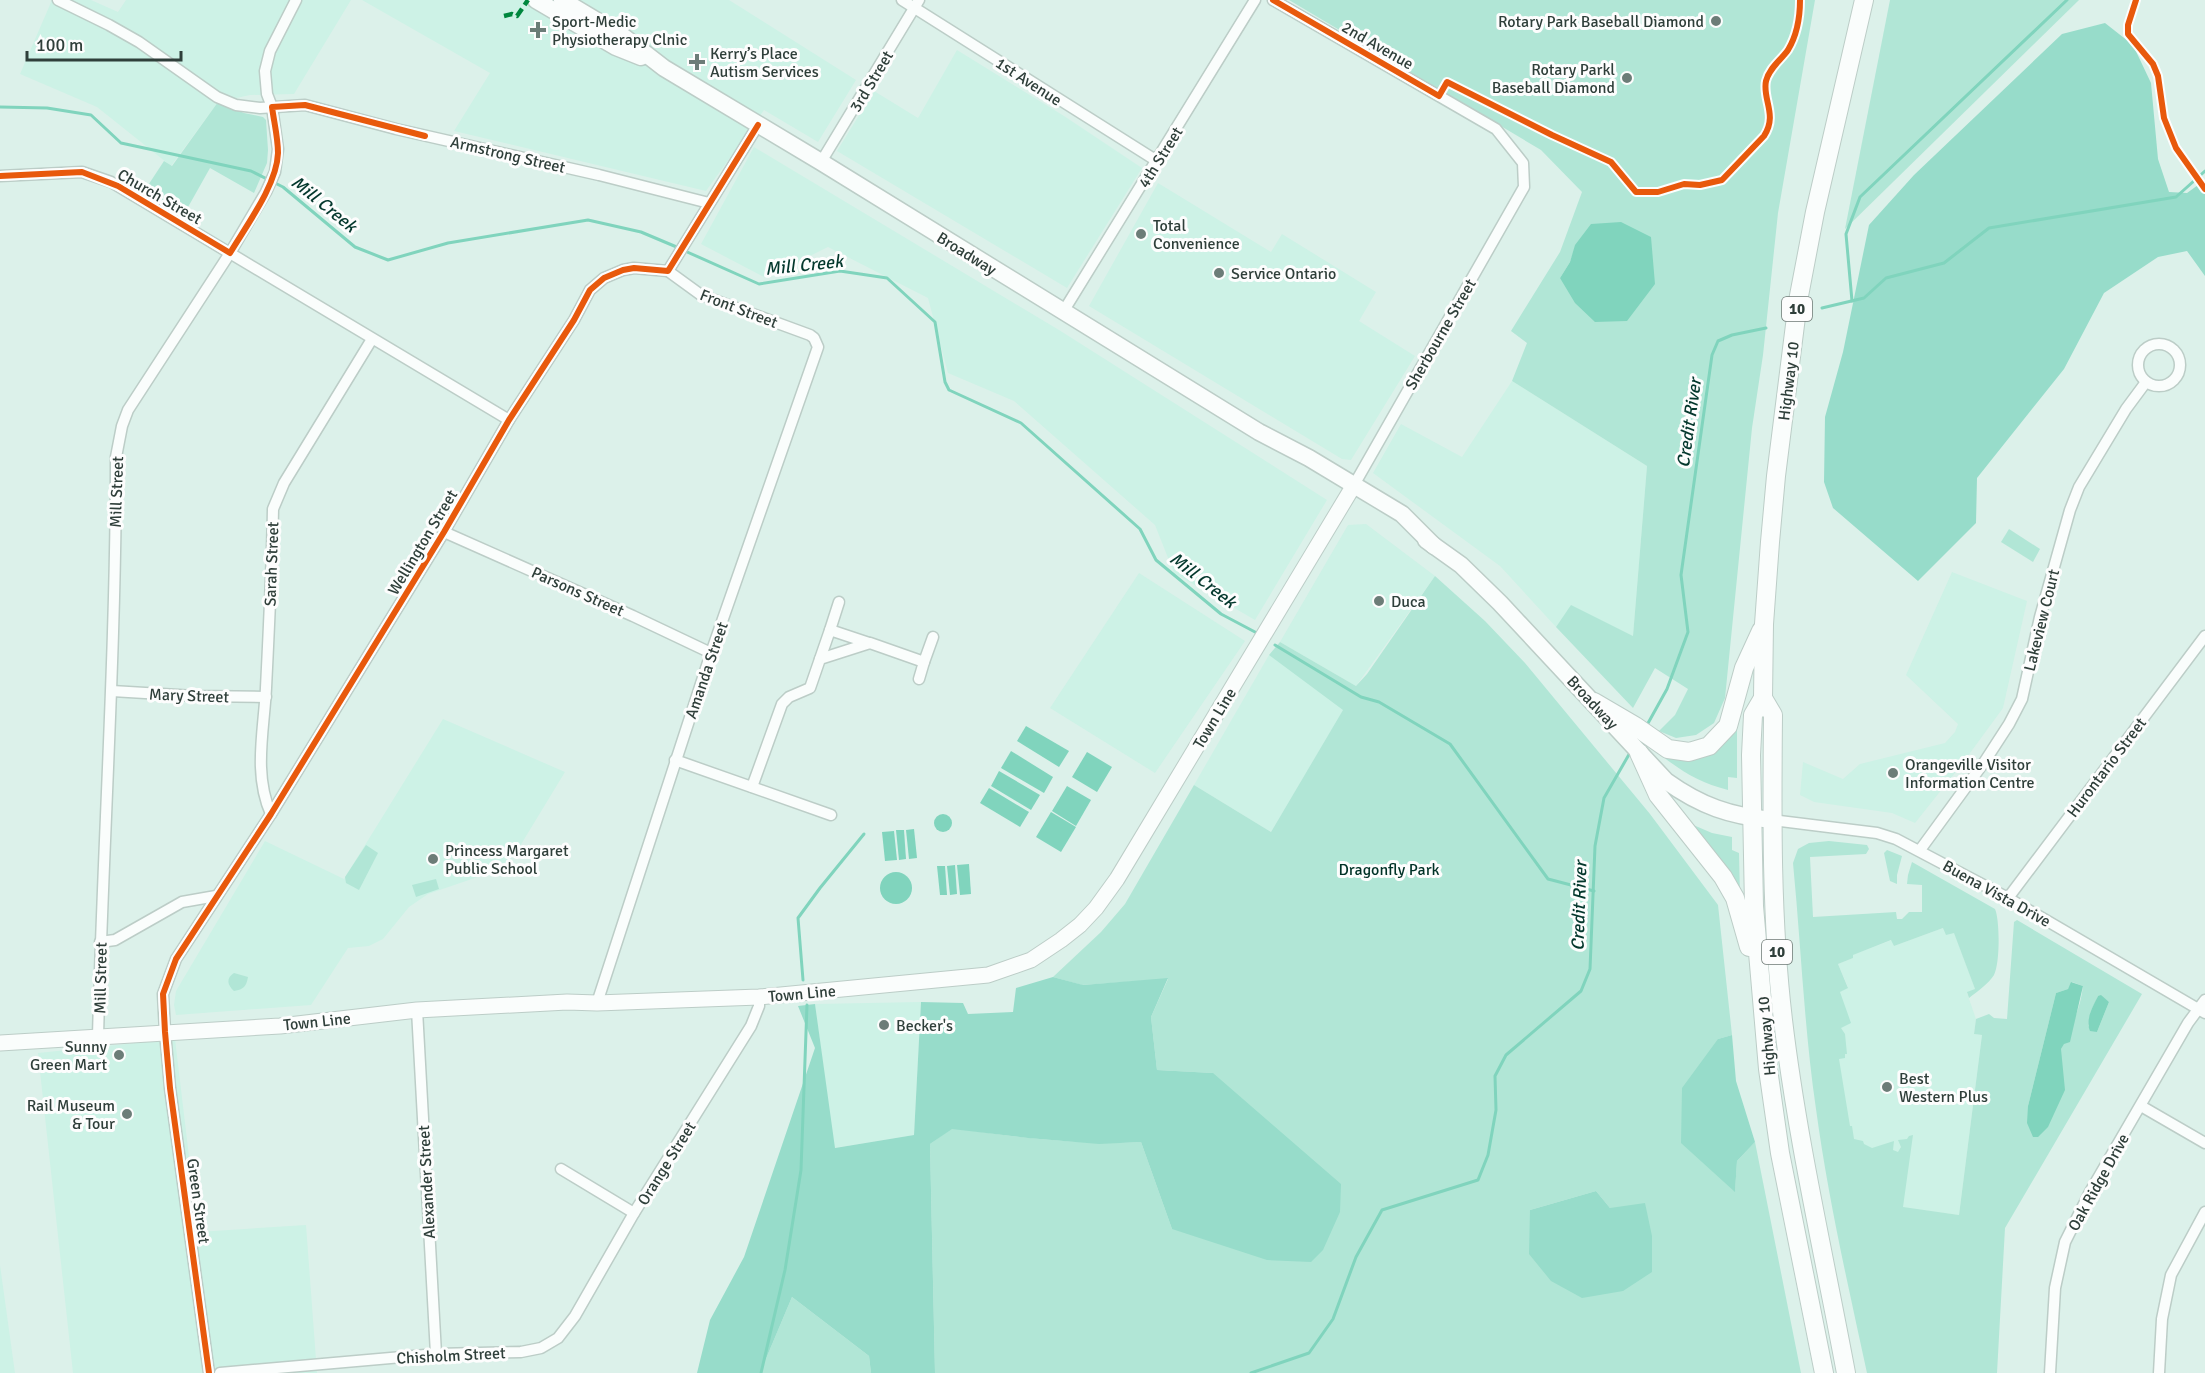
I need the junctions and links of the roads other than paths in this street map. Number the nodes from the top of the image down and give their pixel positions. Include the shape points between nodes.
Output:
1 (58, 0) edge
2 (296, 0) edge
3 (562, 0) edge
4 (902, 0) edge
5 (1255, 0) edge
6 (1273, 0) edge
7 (1864, 0) edge
8 (542, 1) edge
9 (917, 4) edge
10 (657, 63) junction
11 (272, 107) junction
12 (758, 125) junction
13 (1157, 161) junction
14 (822, 162) junction
15 (0, 176) edge
16 (1524, 182) joint
17 (709, 203) junction
18 (230, 253) junction
19 (668, 271) junction
20 (1063, 312) junction
21 (814, 338) joint
22 (372, 339) junction
23 (2146, 382) dead end
24 (509, 420) junction
25 (1352, 489) junction
26 (444, 532) junction
27 (839, 602) dead end
28 (1764, 624) junction
29 (830, 630) junction
30 (2205, 636) edge
31 (933, 637) dead end
32 (870, 643) junction
33 (711, 653) junction
34 (820, 658) junction
35 (924, 662) junction
36 (919, 679) dead end
37 (112, 692) junction
38 (266, 697) junction
39 (1763, 698) junction
40 (1594, 702) joint
41 (1638, 739) junction
42 (675, 760) junction
43 (752, 787) junction
44 (271, 814) junction
45 (831, 815) dead end
46 (1752, 818) junction
47 (1772, 820) junction
48 (1920, 850) junction
49 (216, 896) junction
50 (2008, 898) junction
51 (100, 942) junction
52 (1762, 988) junction
53 (759, 997) junction
54 (2205, 1000) edge
55 (597, 1003) junction
56 (417, 1010) junction
57 (2202, 1011) edge
58 (165, 1032) junction
59 (98, 1036) junction
60 (0, 1043) edge
61 (2141, 1106) junction
62 (2205, 1143) edge
63 (561, 1170) dead end
64 (2205, 1212) edge
65 (634, 1213) junction
66 (567, 1328) joint
67 (436, 1354) junction
68 (346, 1368) edge
69 (209, 1373) edge
70 (220, 1373) edge
71 (1824, 1373) edge
72 (1846, 1373) edge
73 (2050, 1373) edge
74 (2159, 1373) edge

1 - 11 street, Armstrong Street via 139,42 226,102
2 - 11 street, Mill Street via 268,60 265,79
3 - 10 main road, Broadway via 624,37
4 - 9 street, 1st Avenue
5 - 13 street, 4th Street
6 - 16 street, 2nd Avenue via 1496,129 1523,163
7 - 28 highway, Highway 10 / 10 via 1798,301 1776,476
8 - 10 main road, Broadway via 616,47
9 - 13 street, 1st Avenue
9 - 14 street, 3rd Street
10 - 12 main road, Broadway
11 - 17 street, Armstrong Street via 305,105
11 - 18 street, Mill Street via 278,153 275,172
12 - 14 main road, Broadway
12 - 17 street
13 - 20 street, 4th Street
14 - 20 main road, Broadway
15 - 18 street, Church Street via 82,172 93,175
16 - 25 street, Sherbourne Street
17 - 19 street
18 - 22 street, Church Street
18 - 37 street, Mill Street via 128,410 122,426 116,457
19 - 21 street, Front Street via 701,295
19 - 24 street, Wellington Street via 627,269 596,284
20 - 25 main road, Broadway via 1277,443 1306,466
21 - 33 street, Amanda Street via 816,356
22 - 24 street, Church Street
22 - 38 street, Sarah Street via 274,502
23 - 48 street, Lakeview Court via 2079,487 2070,510 2022,699 1985,761
24 - 26 street, Wellington Street
25 - 40 main road, Broadway via 1461,565
25 - 53 main road, Town Line via 1117,879 1080,926 1031,960 988,975
26 - 33 street, Parsons Street
26 - 44 street, Wellington Street
27 - 29 street
28 - 39 highway, Highway 10 / 10
28 - 41 highway via 1744,668 1728,726 1709,746 1680,752
29 - 32 street
29 - 34 street
30 - 50 street, Hurontario Street
31 - 35 street
32 - 34 street
32 - 35 street
33 - 42 street, Amanda Street
34 - 43 street via 810,688 782,704
35 - 36 street
37 - 38 street, Mary Street
37 - 51 street, Mill Street
38 - 44 street, Sarah Street via 260,761 264,800
39 - 46 highway, Highway 10 / 10 via 1753,715
39 - 47 highway, Highway 10 / 10 via 1773,715
40 - 41 highway
41 - 46 main road via 1666,781 1686,796
41 - 52 highway via 1658,795 1735,898
42 - 43 street
42 - 55 street, Amanda Street
43 - 45 street
44 - 49 street, Wellington Street
46 - 47 main road
46 - 52 highway, Highway 10 / 10 via 1754,906
47 - 48 street, Buena Vista Drive via 1877,833
47 - 72 highway, Highway 10 / 10 via 1776,940 1792,1084
48 - 50 street, Buena Vista Drive
49 - 51 street via 182,902 115,940
49 - 58 street, Wellington Street via 172,968 163,994
50 - 57 street, Buena Vista Drive
51 - 59 street, Mill Street
52 - 71 highway, Highway 10 / 10 via 1780,1153
53 - 55 main road, Town Line
53 - 65 street, Orange Street via 751,1026
54 - 57 street, Oak Ridge Drive
55 - 56 main road, Town Line
56 - 58 main road, Town Line via 280,1026
56 - 67 street, Alexander Street
57 - 61 street, Oak Ridge Drive
58 - 59 main road, Town Line
58 - 69 street, Green Street
59 - 60 main road, Town Line
61 - 62 street
61 - 73 street, Oak Ridge Drive via 2065,1242 2055,1288
63 - 65 street
64 - 74 street via 2180,1254 2168,1284
65 - 66 street, Orange Street
66 - 67 street, Chisholm Street via 540,1348 521,1352
67 - 68 street, Chisholm Street
68 - 70 street, Chisholm Street

